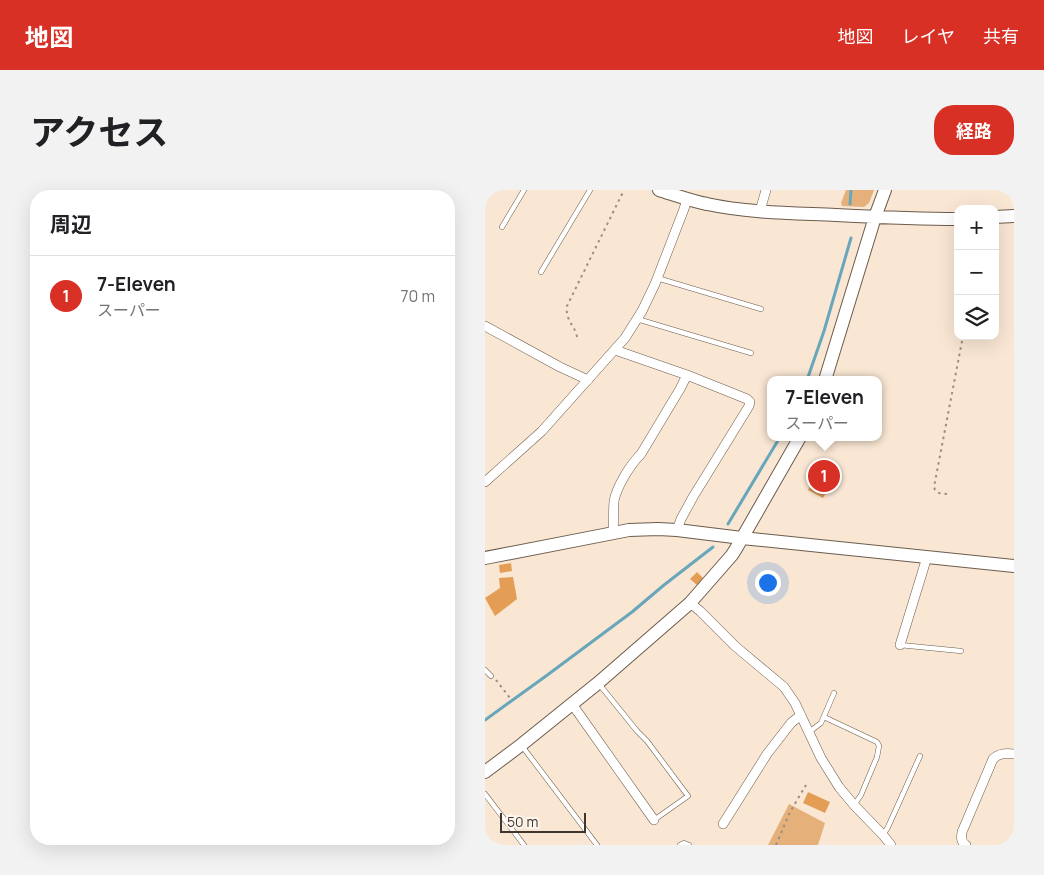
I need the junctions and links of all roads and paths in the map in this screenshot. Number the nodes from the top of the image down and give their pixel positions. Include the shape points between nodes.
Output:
1 (524, 190) edge
2 (590, 190) edge
3 (624, 190) edge
4 (659, 190) edge
5 (766, 190) edge
6 (885, 190) edge
7 (687, 199) junction
8 (760, 211) junction
9 (1014, 216) edge
10 (875, 217) junction
11 (999, 218) edge
12 (954, 219) edge
13 (502, 227) dead end
14 (541, 272) dead end
15 (657, 278) junction
16 (761, 309) dead end
17 (637, 319) junction
18 (485, 326) edge
19 (577, 337) dead end
20 (962, 340) edge
21 (615, 350) junction
22 (751, 353) dead end
23 (687, 375) junction
24 (826, 376) edge
25 (588, 380) junction
26 (798, 441) edge
27 (485, 482) edge
28 (947, 494) dead end
29 (677, 530) junction
30 (613, 533) junction
31 (742, 538) junction
32 (927, 557) junction
33 (485, 558) edge
34 (1014, 566) edge
35 (690, 603) junction
36 (899, 645) joint
37 (961, 651) dead end
38 (485, 670) edge
39 (491, 676) joint
40 (598, 683) junction
41 (834, 692) dead end
42 (510, 698) dead end
43 (572, 704) junction
44 (801, 715) junction
45 (824, 717) junction
46 (809, 732) junction
47 (521, 745) junction
48 (1014, 754) edge
49 (920, 756) dead end
50 (485, 772) edge
51 (807, 785) dead end
52 (485, 794) edge
53 (854, 805) junction
54 (653, 820) joint
55 (723, 824) dead end
56 (883, 835) junction
57 (524, 845) edge
58 (597, 845) edge
59 (680, 845) edge
60 (689, 845) edge
61 (776, 845) edge
62 (891, 845) edge
63 (966, 845) edge

1 - 13 lane
2 - 14 lane
3 - 19 path via 567,306 567,317
4 - 7 street
5 - 8 street
6 - 10 street
7 - 8 street
7 - 15 street
8 - 10 street
9 - 11 street
10 - 12 street
10 - 24 street
15 - 16 lane
15 - 17 street
17 - 21 street
17 - 22 lane
18 - 25 street
20 - 28 path via 934,487 939,493
21 - 23 street
21 - 25 street
23 - 29 street via 750,402
23 - 30 street via 617,491
25 - 27 street via 542,431
26 - 31 street
29 - 30 street via 644,529
29 - 31 street
30 - 33 street
31 - 32 street
31 - 35 street via 732,555
32 - 34 street
32 - 36 street
35 - 40 street
35 - 44 street via 779,682
36 - 37 lane
38 - 39 lane
39 - 42 path
40 - 43 street
40 - 54 lane via 688,796
41 - 45 lane
43 - 47 street
43 - 54 street
44 - 46 street
44 - 55 street via 767,754
45 - 46 lane
45 - 53 lane via 877,742 879,746 861,795
46 - 53 street via 828,770
47 - 50 street
47 - 58 lane
48 - 63 street via 996,755 993,759 962,832 962,842
49 - 56 lane
51 - 61 path via 790,812
52 - 57 lane
53 - 56 street
56 - 62 street
59 - 60 lane

